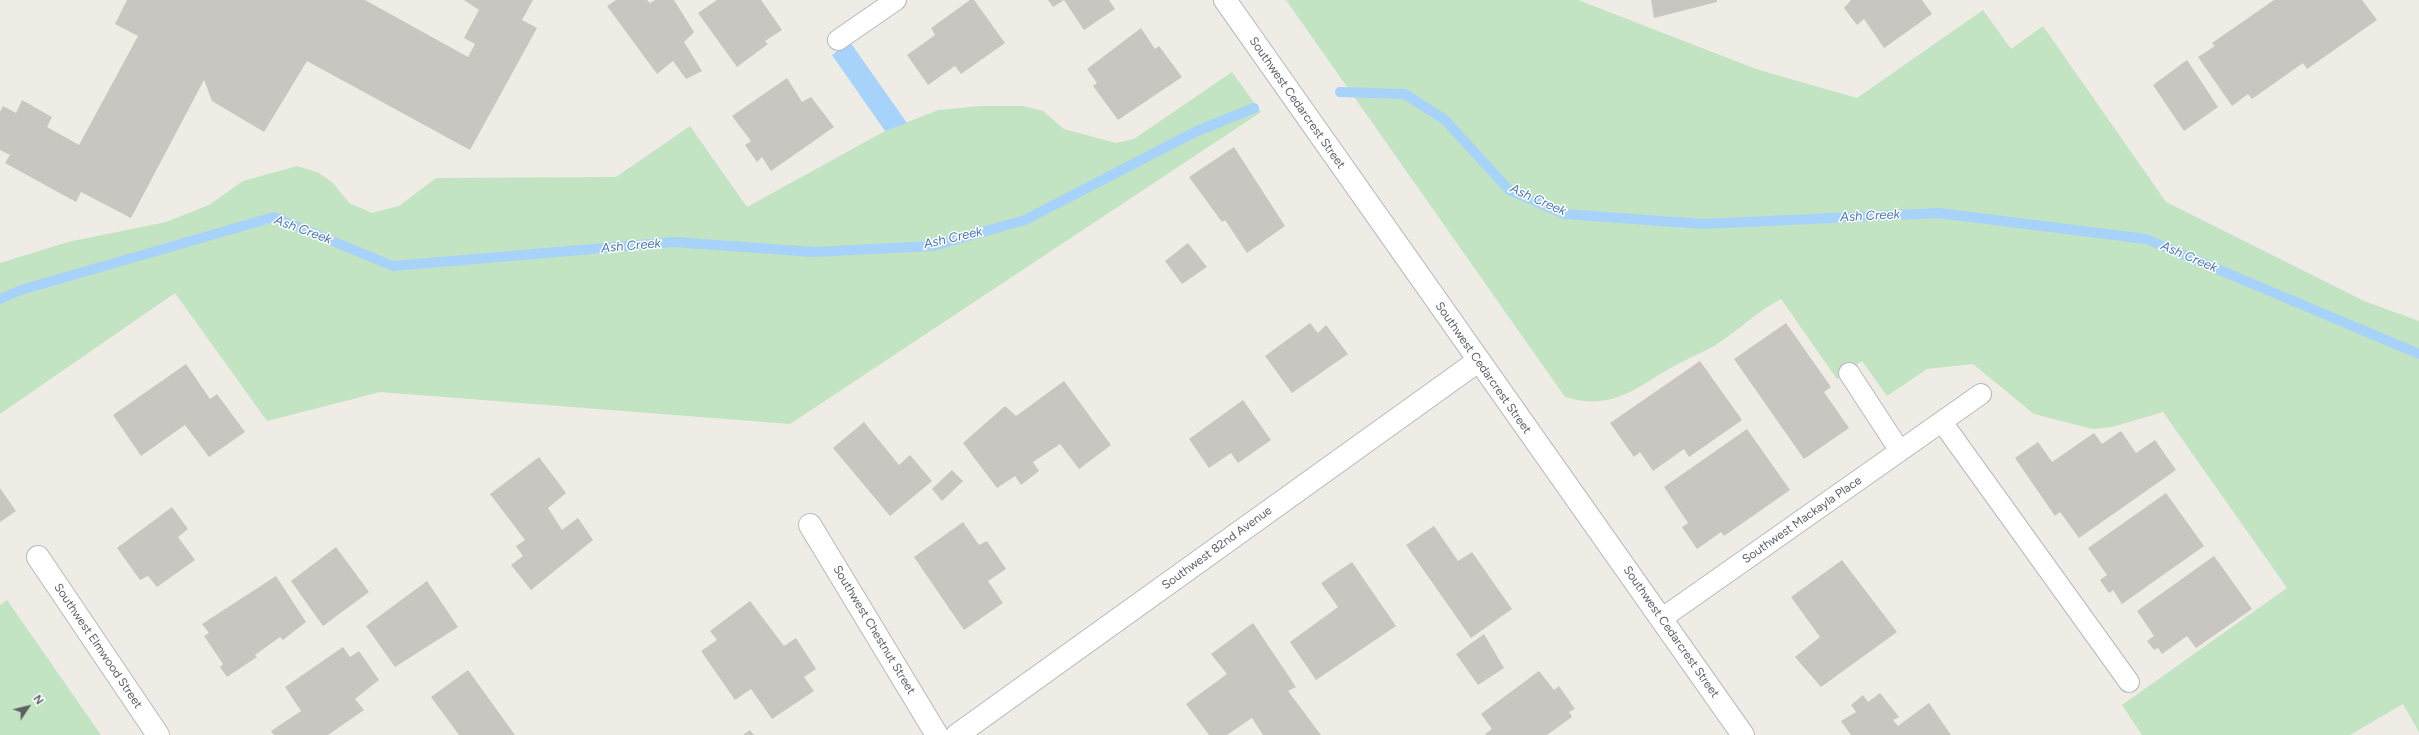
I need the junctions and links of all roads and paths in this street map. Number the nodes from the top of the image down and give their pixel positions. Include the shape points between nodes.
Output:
1 (896, 0) edge
2 (1224, 0) edge
3 (838, 40) dead end
4 (1478, 361) junction
5 (1848, 373) dead end
6 (1981, 394) dead end
7 (1942, 422) junction
8 (1900, 451) junction
9 (810, 525) dead end
10 (38, 557) dead end
11 (1662, 619) junction
12 (2129, 682) dead end
13 (158, 735) edge
14 (937, 735) edge
15 (956, 735) edge
16 (1744, 735) edge

1 - 3 lane
2 - 4 street, Southwest Cedarcrest Street
4 - 11 street, Southwest Cedarcrest Street
4 - 15 street, Southwest 82nd Avenue
5 - 8 lane
6 - 7 lane, Southwest Mackayla Place
7 - 8 lane, Southwest Mackayla Place
7 - 12 lane
8 - 11 lane, Southwest Mackayla Place
9 - 14 street, Southwest Chestnut Street
10 - 13 street, Southwest Elmwood Street
11 - 16 street, Southwest Cedarcrest Street

